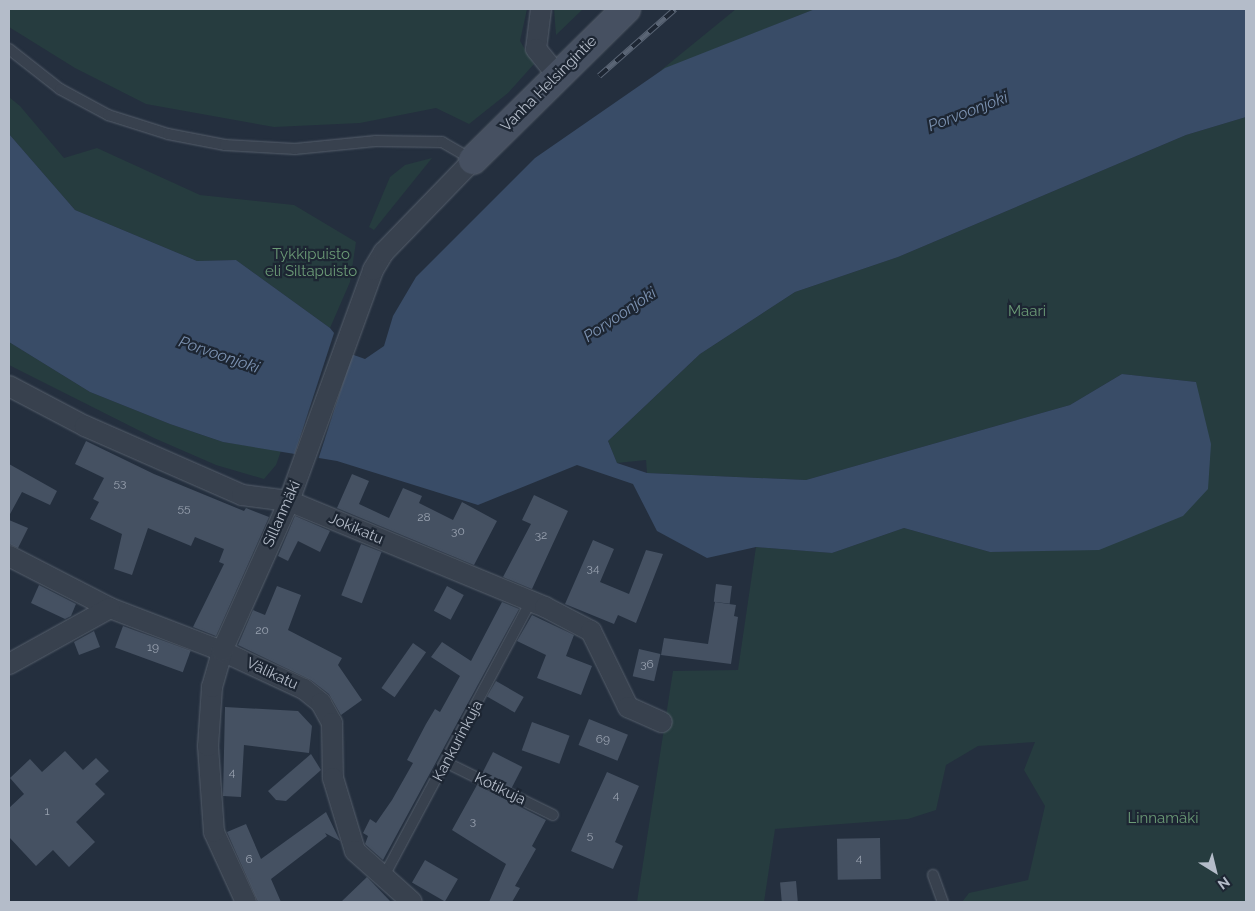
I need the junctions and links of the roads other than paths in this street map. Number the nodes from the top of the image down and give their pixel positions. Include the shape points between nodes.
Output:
1 (541, 9) edge
2 (626, 9) edge
3 (9, 49) edge
4 (558, 76) junction
5 (473, 160) junction
6 (9, 386) edge
7 (289, 501) junction
8 (9, 556) edge
9 (531, 601) junction
10 (110, 608) junction
11 (222, 651) junction
12 (9, 664) edge
13 (662, 722) dead end
14 (447, 763) junction
15 (552, 815) dead end
16 (933, 875) dead end
17 (383, 879) junction
18 (246, 902) edge
19 (412, 902) edge
20 (943, 902) edge

1 - 4 street via 536,49
2 - 4 street, Vanha Helsingintie
3 - 5 lane via 60,89 108,115 168,134 225,145 295,149 376,141 442,142
4 - 5 street, Vanha Helsingintie
5 - 7 street, Sillanmäki via 384,252 363,291
6 - 7 street, Jokikatu via 85,426 242,495
7 - 9 street, Jokikatu
7 - 11 street, Sillanmäki
8 - 10 street, Välikatu
9 - 13 street, Jokikatu via 591,631 628,707
9 - 14 lane, Kankurinkuja
10 - 11 street, Välikatu
10 - 12 street
11 - 17 street, Välikatu via 304,689 321,702 332,723 333,778 354,851
11 - 18 street, Sillanmäki via 212,687 208,746 214,832
14 - 15 lane, Kotikuja
14 - 17 lane, Kankurinkuja
16 - 20 lane
17 - 19 street, Välikatu

